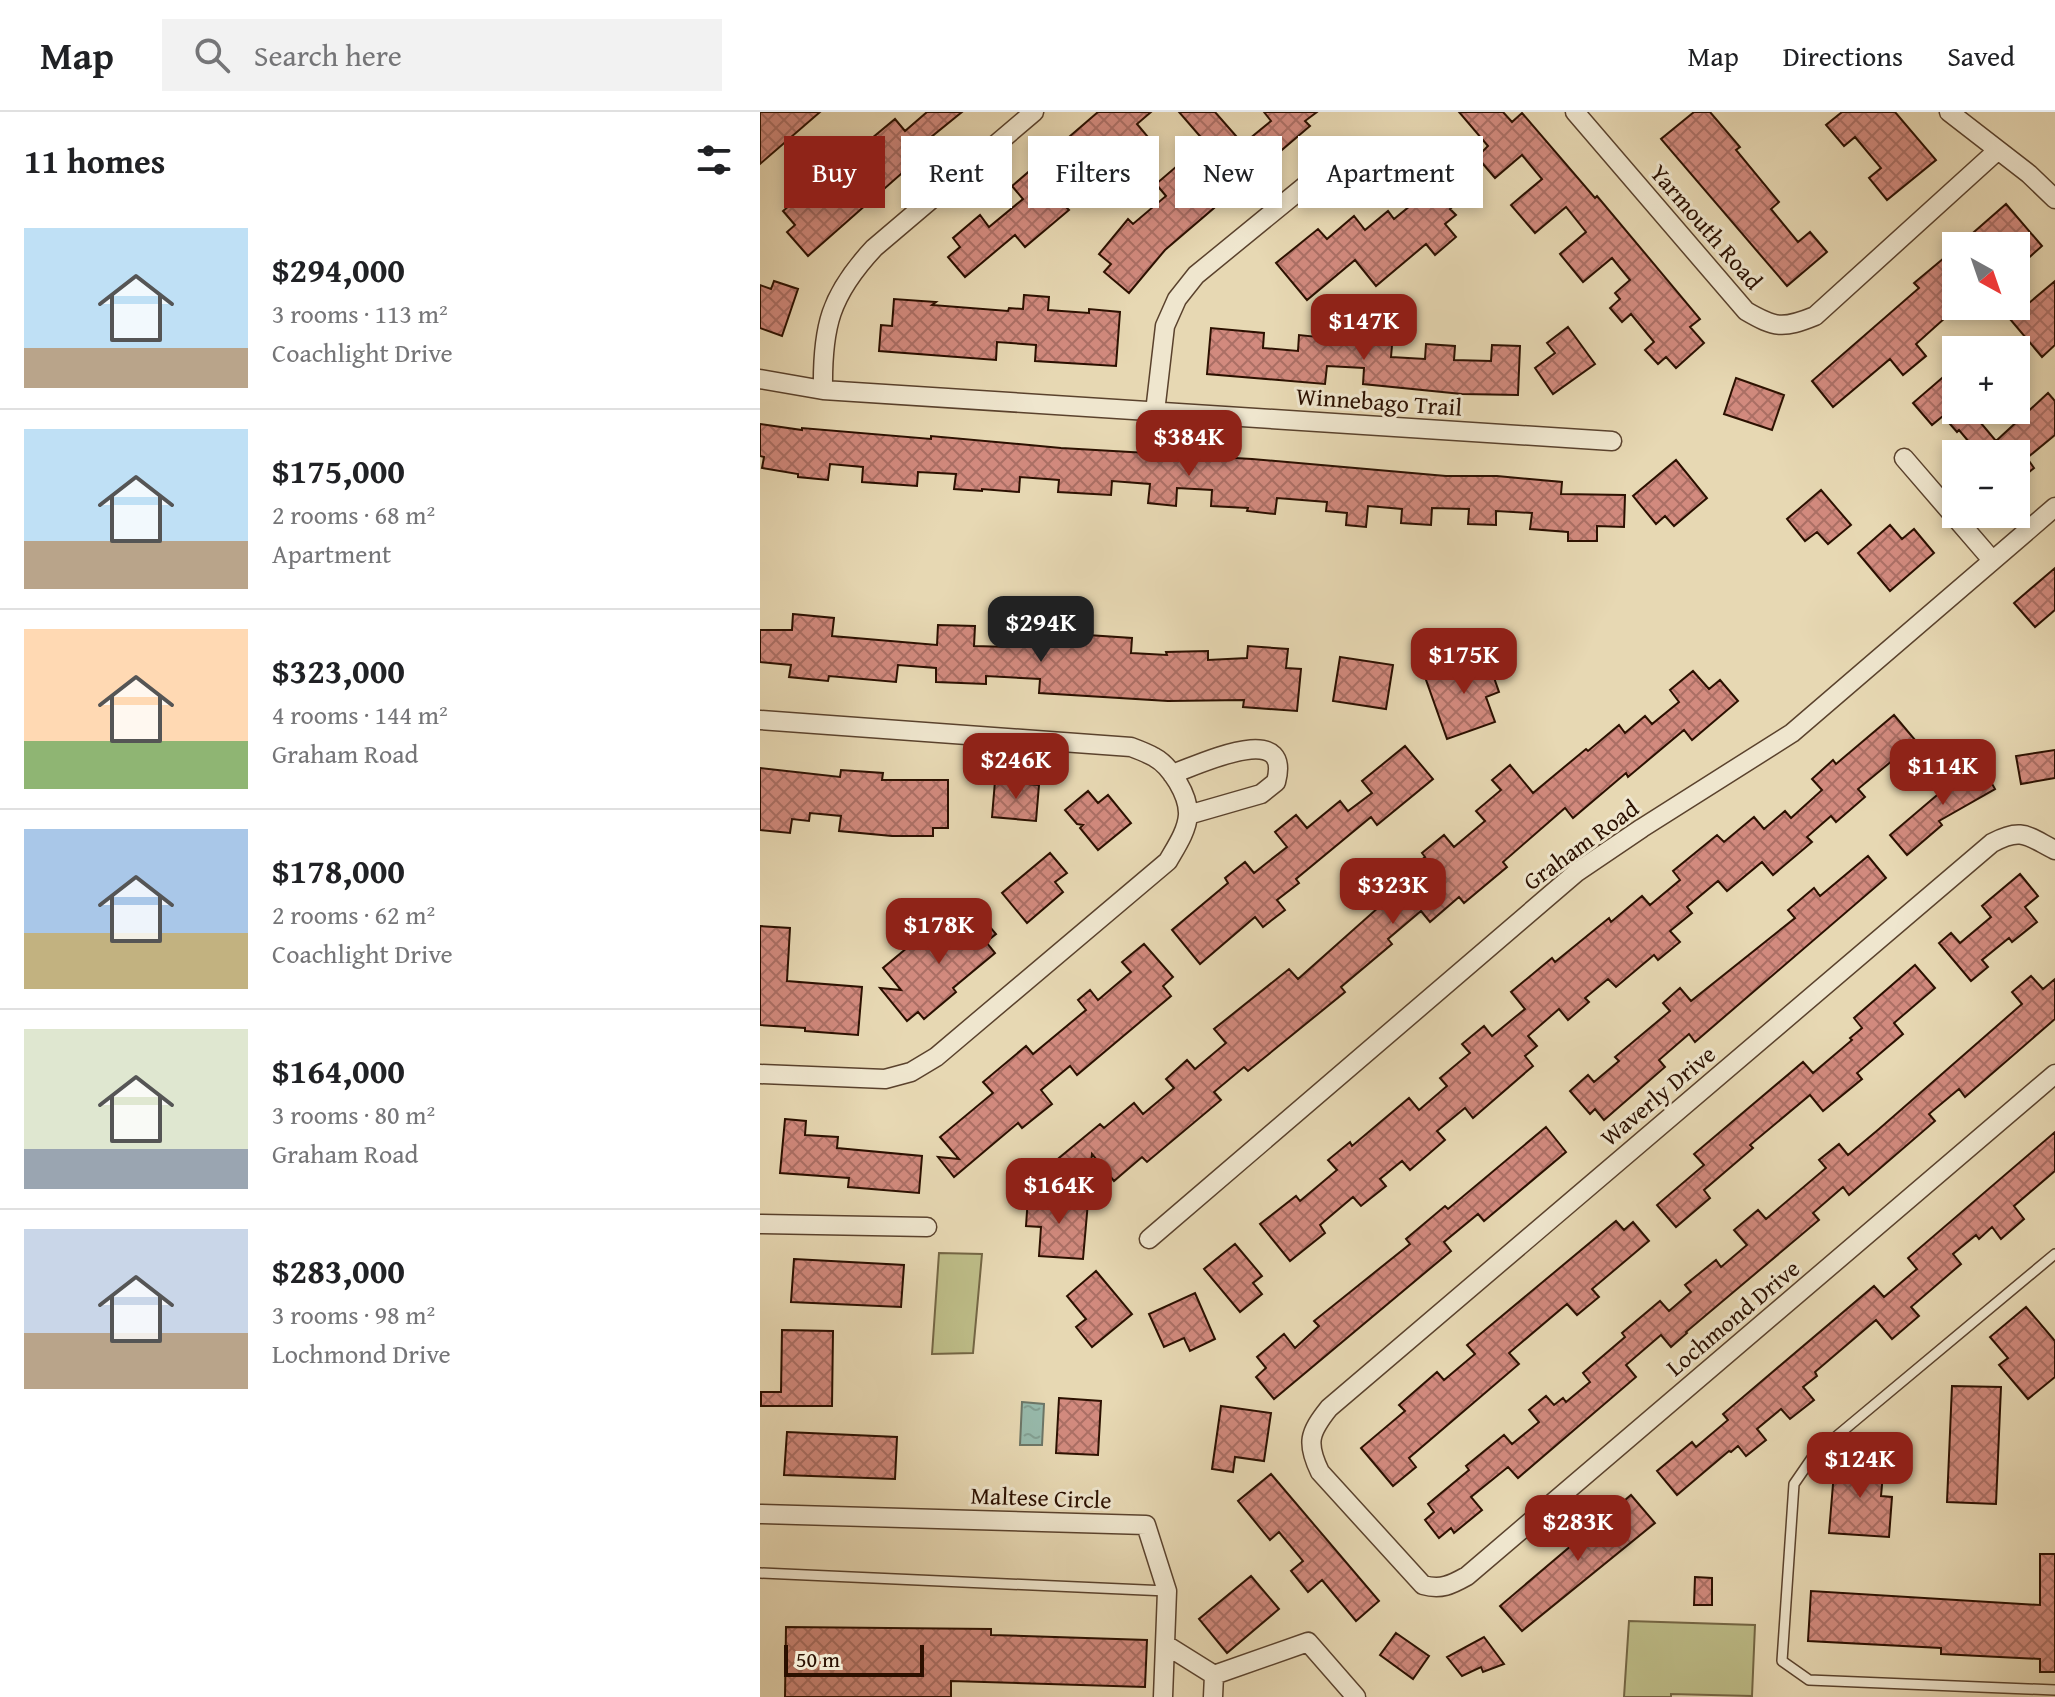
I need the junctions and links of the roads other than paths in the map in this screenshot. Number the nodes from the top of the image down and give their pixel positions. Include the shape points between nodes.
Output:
1 (1034, 112) edge
2 (1575, 112) edge
3 (1949, 112) edge
4 (1998, 150) junction
5 (1298, 192) edge
6 (2055, 199) edge
7 (760, 379) edge
8 (823, 390) junction
9 (1155, 412) junction
10 (1612, 441) dead end
11 (1904, 458) dead end
12 (2055, 507) edge
13 (1992, 560) junction
14 (760, 720) edge
15 (1172, 774) junction
16 (1188, 815) junction
17 (2055, 850) edge
18 (760, 1074) edge
19 (2055, 1074) edge
20 (760, 1224) edge
21 (927, 1227) dead end
22 (1149, 1239) dead end
23 (2055, 1254) edge
24 (760, 1514) edge
25 (760, 1573) edge
26 (1438, 1589) joint
27 (1167, 1591) junction
28 (1166, 1645) junction
29 (1214, 1675) junction
30 (2055, 1690) edge
31 (1163, 1697) edge
32 (1213, 1697) edge
33 (1356, 1697) edge

1 - 8 street via 854,269 828,321
2 - 4 street, Yarmouth Road via 1746,311 1772,326 1815,316
3 - 4 street
4 - 6 street
5 - 9 street via 1196,275 1177,299 1165,326
7 - 8 street, Winnebago Trail
8 - 9 street, Winnebago Trail
9 - 10 street, Winnebago Trail
11 - 13 street
12 - 13 street, Graham Road
13 - 22 street, Graham Road via 1792,733 1577,872
14 - 15 street via 1131,747 1157,758
15 - 16 street
15 - 16 street via 1246,749 1263,749 1278,764 1277,780 1261,794
16 - 18 street via 1168,861 936,1057 885,1079
17 - 26 street, Waverly Drive via 2010,833 1992,843 1329,1408 1311,1438 1320,1472 1412,1576
19 - 26 street, Lochmond Drive via 1467,1576
20 - 21 street
23 - 30 lane via 1814,1455 1794,1484 1782,1661 1809,1680
24 - 27 street, Maltese Circle via 1146,1525
25 - 27 lane
27 - 28 street, Maltese Circle
28 - 29 street
28 - 31 street, Maltese Circle
29 - 32 street
29 - 33 street via 1308,1642

